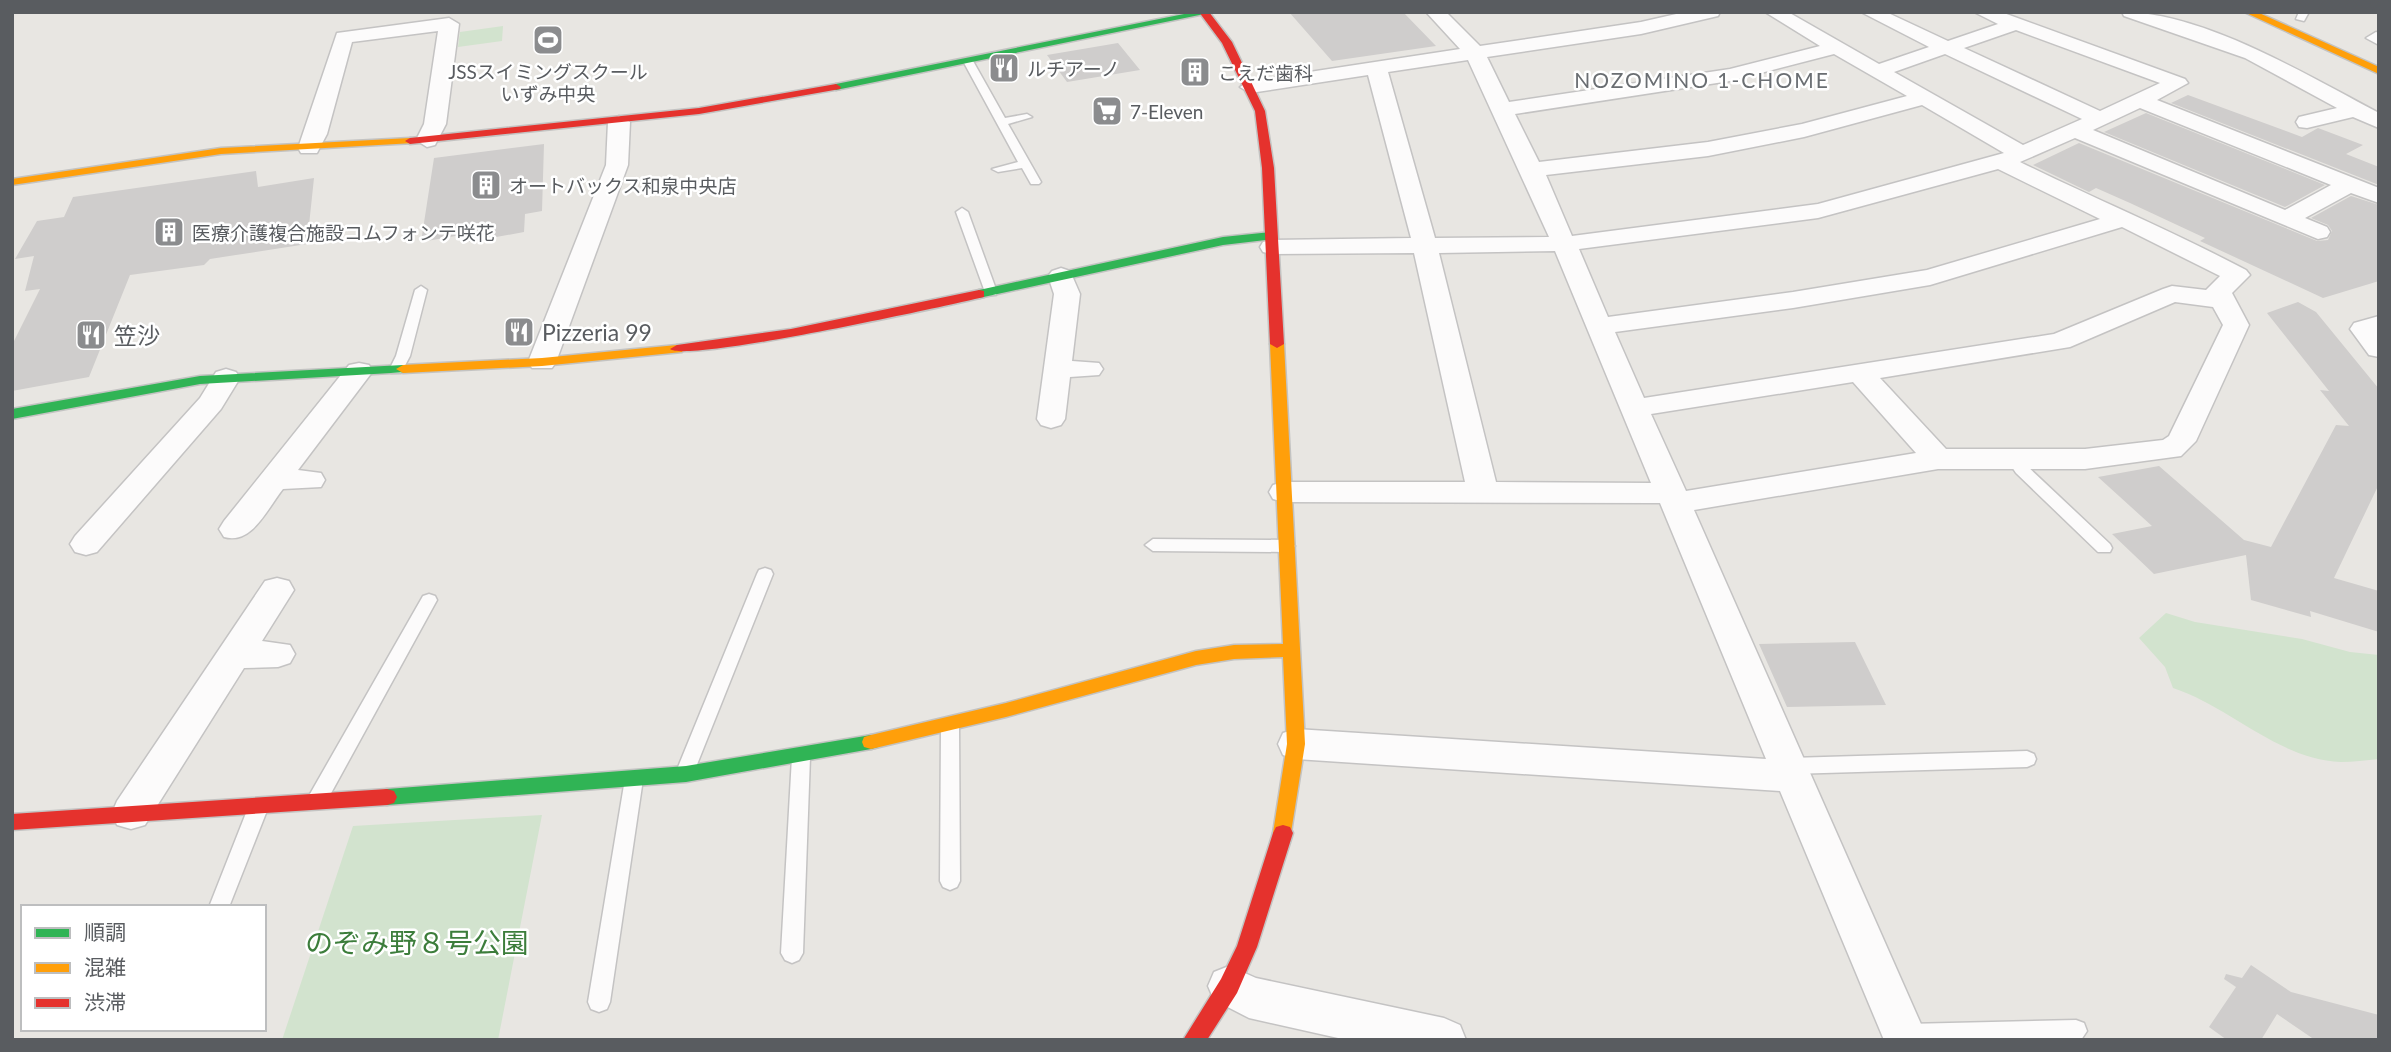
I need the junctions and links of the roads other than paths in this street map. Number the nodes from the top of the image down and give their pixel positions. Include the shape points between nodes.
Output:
1 (1204, 12) edge
2 (1435, 12) edge
3 (1711, 12) edge
4 (1774, 12) edge
5 (1870, 12) edge
6 (1983, 12) edge
7 (2131, 12) edge
8 (2249, 12) edge
9 (2284, 12) edge
10 (2303, 16) edge
11 (2016, 24) junction
12 (2378, 43) edge
13 (1836, 48) junction
14 (1946, 48) junction
15 (1475, 53) junction
16 (968, 61) junction
17 (1376, 67) junction
18 (1877, 71) junction
19 (2379, 71) edge
20 (1250, 87) junction
21 (1925, 98) junction
22 (2138, 100) junction
23 (1503, 109) junction
24 (2353, 110) junction
25 (1027, 117) dead end
26 (2098, 118) junction
27 (2379, 121) edge
28 (619, 122) junction
29 (1002, 122) junction
30 (2307, 122) dead end
31 (2073, 130) junction
32 (427, 140) junction
33 (309, 148) junction
34 (2011, 158) junction
35 (1025, 164) junction
36 (998, 169) dead end
37 (1532, 170) junction
38 (1035, 182) dead end
39 (12, 183) edge
40 (2350, 185) junction
41 (2378, 196) edge
42 (962, 212) dead end
43 (2286, 219) junction
44 (2121, 220) junction
45 (2318, 232) dead end
46 (1271, 242) junction
47 (1564, 244) junction
48 (1425, 246) junction
49 (1061, 276) junction
50 (421, 290) dead end
51 (990, 292) junction
52 (2221, 300) junction
53 (2379, 324) edge
54 (1600, 326) junction
55 (2379, 349) edge
56 (542, 362) junction
57 (1058, 369) junction
58 (1089, 369) dead end
59 (396, 370) junction
60 (359, 371) junction
61 (1862, 375) junction
62 (226, 378) junction
63 (1635, 408) junction
64 (13, 415) edge
65 (1051, 419) dead end
66 (1938, 458) junction
67 (2013, 458) junction
68 (274, 480) junction
69 (310, 480) dead end
70 (1284, 492) junction
71 (1483, 492) junction
72 (1674, 498) junction
73 (235, 529) dead end
74 (86, 544) dead end
75 (1153, 545) dead end
76 (1287, 546) junction
77 (2104, 548) dead end
78 (765, 575) dead end
79 (277, 590) dead end
80 (429, 600) dead end
81 (1292, 650) junction
82 (278, 654) dead end
83 (235, 655) junction
84 (950, 725) junction
85 (1296, 744) junction
86 (801, 757) junction
87 (2028, 759) dead end
88 (1791, 771) junction
89 (684, 775) junction
90 (634, 779) junction
91 (316, 802) junction
92 (259, 806) junction
93 (131, 813) junction
94 (12, 822) edge
95 (950, 880) dead end
96 (220, 905) edge
97 (792, 953) dead end
98 (1229, 986) junction
99 (598, 1002) dead end
100 (2076, 1031) dead end
101 (1905, 1037) edge
102 (1194, 1040) edge
103 (1444, 1040) edge

1 - 16 street
1 - 20 street via 1227,42
2 - 15 street
3 - 15 street via 1641,28
4 - 13 street
5 - 14 street
6 - 11 street
7 - 24 street via 2252,54
8 - 19 street
9 - 10 street
10 - 12 street
11 - 14 street
11 - 22 street via 2186,79
13 - 18 street
13 - 23 street via 1730,75
14 - 18 street
14 - 26 street
15 - 17 street
15 - 23 street
16 - 28 street via 787,97
16 - 29 lane
17 - 20 street
17 - 48 street
18 - 21 street
20 - 46 street via 1260,111 1268,169
21 - 34 street
21 - 37 street via 1708,149
22 - 26 street
22 - 40 street
23 - 37 street
24 - 27 street
24 - 30 street
25 - 29 lane
26 - 31 street
28 - 32 street
28 - 56 street via 617,165
29 - 35 lane
31 - 34 street
31 - 43 street
32 - 33 street
32 - 33 street via 435,124 449,24 344,37
33 - 39 street via 182,156
34 - 44 street
34 - 47 street via 1818,211
35 - 36 lane
35 - 38 lane
37 - 47 street
40 - 41 street
40 - 43 street
42 - 51 lane
43 - 45 street
44 - 52 street via 2152,230 2237,275 2218,291
44 - 54 street via 1930,277
46 - 48 street
46 - 49 street via 1223,241
46 - 70 street
47 - 48 street
47 - 54 street
48 - 71 street
49 - 51 street
49 - 57 street via 1067,294
50 - 59 lane
51 - 56 street via 748,340
52 - 61 street via 2172,294 2060,341
52 - 67 street via 2236,325 2180,441 2171,449 2085,458
53 - 55 street via 2363,329
54 - 63 street
56 - 59 street
57 - 58 street
57 - 65 street
59 - 60 street
60 - 62 street
60 - 68 street
61 - 63 street
61 - 66 street
62 - 64 street
62 - 74 street via 211,403
63 - 72 street
66 - 67 street
66 - 72 street
67 - 77 lane
68 - 69 street
68 - 73 street
70 - 71 street
70 - 76 street
71 - 72 street
72 - 88 street
75 - 76 lane
76 - 81 street
78 - 89 lane
79 - 83 street
80 - 91 lane
81 - 84 street via 1196,658
81 - 85 street
82 - 83 street
83 - 93 street
84 - 86 street
84 - 95 lane
85 - 88 street
85 - 98 street via 1284,829 1247,947
86 - 89 street
86 - 97 lane
87 - 88 lane
88 - 101 street
89 - 90 street
90 - 91 street
90 - 99 lane
91 - 92 street
92 - 93 street
92 - 96 lane
93 - 94 street
98 - 102 street
98 - 103 street via 1249,997
100 - 101 lane

